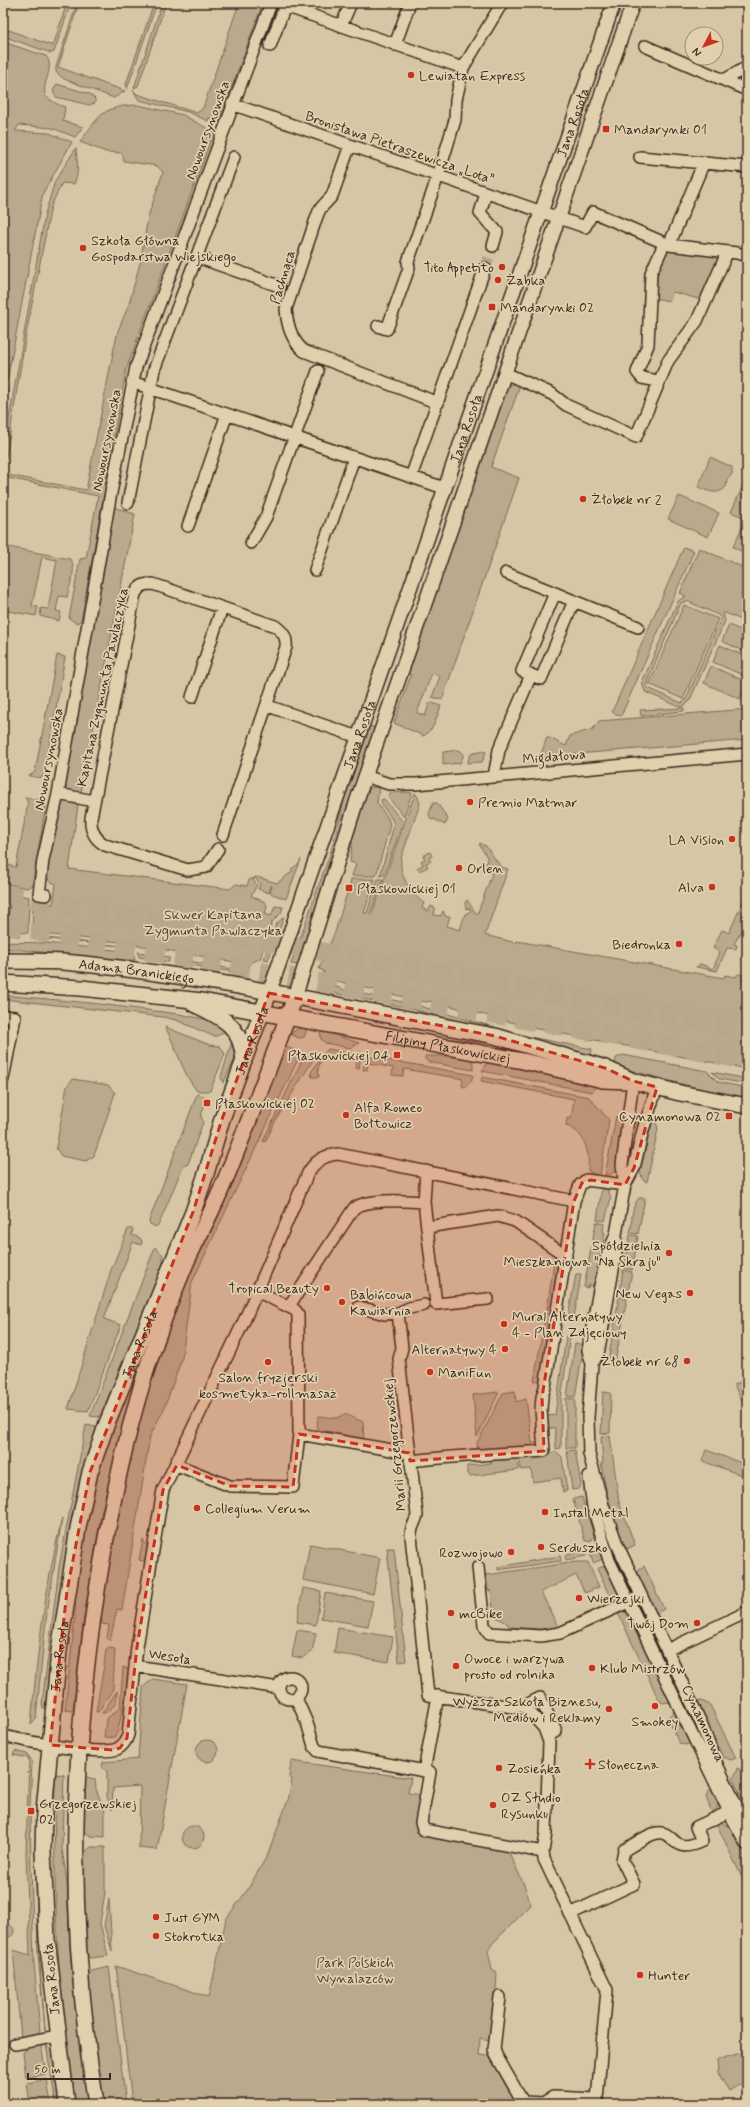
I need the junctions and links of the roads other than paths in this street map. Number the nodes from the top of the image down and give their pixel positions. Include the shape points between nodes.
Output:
1 (271, 3) edge
2 (351, 3) edge
3 (410, 3) edge
4 (502, 3) edge
5 (614, 3) edge
6 (634, 3) edge
7 (286, 5) edge
8 (341, 26) junction
9 (395, 45) junction
10 (270, 46) dead end
11 (644, 46) dead end
12 (747, 67) edge
13 (463, 68) junction
14 (724, 80) junction
15 (747, 90) edge
16 (232, 104) junction
17 (350, 145) junction
18 (234, 157) dead end
19 (640, 157) dead end
20 (704, 162) junction
21 (747, 167) edge
22 (438, 176) junction
23 (486, 194) junction
24 (542, 212) junction
25 (559, 218) junction
26 (666, 244) junction
27 (493, 246) tunnel mouth
28 (727, 253) junction
29 (198, 256) junction
30 (747, 256) edge
31 (486, 268) tunnel mouth
32 (278, 286) dead end
33 (378, 326) dead end
34 (318, 371) dead end
35 (505, 373) junction
36 (658, 381) junction
37 (132, 382) junction
38 (150, 388) junction
39 (438, 403) junction
40 (227, 414) junction
41 (293, 437) junction
42 (354, 458) junction
43 (411, 477) junction
44 (444, 488) junction
45 (128, 503) dead end
46 (188, 526) dead end
47 (251, 543) dead end
48 (315, 570) dead end
49 (506, 573) dead end
50 (555, 593) junction
51 (574, 601) junction
52 (222, 608) junction
53 (638, 627) dead end
54 (531, 675) junction
55 (192, 697) dead end
56 (268, 706) junction
57 (358, 737) junction
58 (747, 754) edge
59 (366, 776) junction
60 (494, 776) junction
61 (58, 794) junction
62 (94, 801) junction
63 (223, 835) dead end
64 (218, 850) dead end
65 (46, 895) dead end
66 (3, 961) edge
67 (3, 983) edge
68 (269, 993) junction
69 (295, 997) junction
70 (183, 999) junction
71 (263, 1012) junction
72 (3, 1016) edge
73 (288, 1017) junction
74 (244, 1061) junction
75 (3, 1079) edge
76 (632, 1081) junction
77 (657, 1087) junction
78 (747, 1106) edge
79 (426, 1171) junction
80 (625, 1186) junction
81 (574, 1201) junction
82 (424, 1202) junction
83 (427, 1227) junction
84 (566, 1256) junction
85 (257, 1291) junction
86 (488, 1299) dead end
87 (424, 1305) dead end
88 (289, 1306) junction
89 (359, 1307) dead end
90 (398, 1313) junction
91 (299, 1434) junction
92 (589, 1454) junction
93 (410, 1457) junction
94 (177, 1465) junction
95 (478, 1567) dead end
96 (641, 1596) junction
97 (629, 1602) junction
98 (747, 1612) edge
99 (667, 1650) junction
100 (135, 1666) junction
101 (279, 1688) junction
102 (433, 1696) junction
103 (296, 1698) junction
104 (524, 1706) junction
105 (3, 1736) edge
106 (548, 1736) junction
107 (50, 1745) junction
108 (78, 1748) junction
109 (424, 1771) junction
110 (733, 1810) junction
111 (747, 1828) edge
112 (747, 1845) edge
113 (542, 1852) junction
114 (570, 1914) junction
115 (500, 1997) dead end
116 (58, 2036) junction
117 (15, 2044) dead end
118 (543, 2103) edge
119 (67, 2104) edge
120 (96, 2104) edge

1 - 16 street, Nowoursynowska
2 - 8 street
3 - 9 street
4 - 13 street
5 - 24 street, Jana Rosoła
6 - 25 street, Jana Rosoła
7 - 8 street
7 - 10 street
8 - 9 street
9 - 13 street
11 - 14 street
12 - 14 street
13 - 22 street via 456,100 455,120
14 - 15 street
16 - 17 street, Bronisława Pietraszewicza „Lota”
16 - 37 street, Nowoursynowska
17 - 22 street, Bronisława Pietraszewicza „Lota”
17 - 39 street, Pachnąca via 332,196 320,210 286,309 287,322 294,340 304,350
18 - 29 street
19 - 20 street
20 - 21 street
20 - 26 street
22 - 23 street, Bronisława Pietraszewicza „Lota”
22 - 33 street via 387,329
23 - 24 street, Bronisława Pietraszewicza „Lota”
23 - 27 street via 480,213 497,232
24 - 25 street, Bronisława Pietraszewicza „Lota”
24 - 44 street, Jana Rosoła
25 - 26 street, Bronisława Pietraszewicza „Lota” via 585,227 593,212
25 - 35 street, Jana Rosoła
26 - 28 street
26 - 36 street via 651,273 648,345 637,372 642,378
28 - 30 street
28 - 36 street via 697,321 668,361
29 - 32 street
29 - 38 street via 154,370
31 - 39 street
34 - 41 street
35 - 36 street via 636,437
35 - 59 street, Jana Rosoła
37 - 38 street
37 - 61 street, Nowoursynowska
38 - 40 street
38 - 45 street
39 - 43 street
40 - 41 street
40 - 46 street
41 - 42 street
41 - 47 street via 266,517
42 - 43 street
42 - 48 street
43 - 44 street
44 - 57 street, Jana Rosoła
49 - 50 street
50 - 51 street
50 - 54 street via 522,671
51 - 53 street
51 - 54 street via 541,679
52 - 55 street
52 - 56 street, Kapitana Zygmunta Pawlaczyka via 275,626 285,636 286,647
52 - 62 street, Kapitana Zygmunta Pawlaczyka via 153,584 145,584 135,594
54 - 60 street via 499,750
56 - 57 street
56 - 63 street, Kapitana Zygmunta Pawlaczyka
57 - 68 street, Jana Rosoła
58 - 60 street, Migdałowa
59 - 60 street, Migdałowa via 383,783 398,785
59 - 69 street, Jana Rosoła
61 - 62 street
61 - 65 street, Nowoursynowska via 43,860 39,894
62 - 64 street, Kapitana Zygmunta Pawlaczyka via 90,818 92,830 97,839 105,845 188,870 206,866
66 - 68 main road, Adama Branickiego via 62,962 114,968
67 - 70 main road, Adama Branickiego
68 - 69 main road, Filipiny Płaskowickiej
68 - 71 main road, Jana Rosoła
69 - 73 main road, Jana Rosoła
69 - 76 main road, Filipiny Płaskowickiej via 495,1036 605,1068
70 - 71 main road, Adama Branickiego
70 - 74 main road, Adama Branickiego via 228,1023 240,1040
71 - 73 main road, Filipiny Płaskowickiej
71 - 74 main road, Jana Rosoła
72 - 75 street via 15,1017
73 - 76 main road, Filipiny Płaskowickiej via 523,1061 603,1080
73 - 108 main road, Jana Rosoła via 222,1186 186,1265 148,1366 114,1492 93,1608
74 - 107 main road, Jana Rosoła via 222,1119 193,1212 107,1423 90,1472 67,1591
76 - 77 main road, Filipiny Płaskowickiej
76 - 80 street, Cynamonowa via 622,1165
77 - 78 main road, Filipiny Płaskowickiej
77 - 80 street, Cynamonowa via 634,1168
79 - 81 street
79 - 82 street
79 - 85 street via 338,1154 320,1159 308,1173
80 - 81 street via 586,1180 580,1185
80 - 92 street, Cynamonowa via 598,1354 592,1364 588,1417
81 - 84 street
82 - 83 street
82 - 88 street via 374,1202 360,1204 354,1208
83 - 84 street via 498,1216 515,1221
83 - 86 street via 436,1304
84 - 93 street via 546,1387 542,1397 544,1451
85 - 88 street
85 - 94 street
87 - 90 street
88 - 91 street via 298,1314
89 - 90 street via 385,1314
90 - 93 street, Marii Grzegorzewskiej via 402,1348 399,1359
91 - 93 street
91 - 94 street via 293,1487 230,1486
92 - 96 street, Cynamonowa via 614,1536
92 - 97 street, Cynamonowa via 589,1478 599,1534
93 - 102 street, Marii Grzegorzewskiej via 417,1515 410,1531
94 - 100 street via 163,1490
95 - 97 street via 484,1625 489,1633 554,1635
96 - 97 street
96 - 99 street, Cynamonowa
97 - 110 street, Cynamonowa
98 - 99 street
99 - 110 street, Cynamonowa via 702,1725
100 - 101 street, Wesoła
100 - 108 street, Wesoła via 128,1735 125,1742 120,1748 112,1750
101 - 103 street, Wesoła via 280,1693 287,1699
101 - 103 street via 285,1678 294,1677 302,1687
102 - 104 street via 513,1707
102 - 109 street, Marii Grzegorzewskiej
103 - 109 street via 314,1746 318,1750
104 - 106 street
104 - 106 street via 540,1698 556,1732
105 - 107 street
106 - 113 street via 550,1751 546,1834
107 - 108 street
107 - 116 main road, Jana Rosoła via 43,1851 47,1939
108 - 120 main road, Jana Rosoła via 75,1840 79,1975
109 - 113 street via 430,1772 421,1823 424,1830
110 - 111 street, Cynamonowa
110 - 112 street, Cynamonowa
110 - 114 street via 696,1827 702,1841 692,1846 682,1847 662,1834 657,1834 624,1850 622,1860 634,1884
113 - 114 street
114 - 118 street via 607,1990 597,2099 553,2097
115 - 118 street via 494,2049 496,2055 523,2102
116 - 117 street
116 - 119 main road, Jana Rosoła

